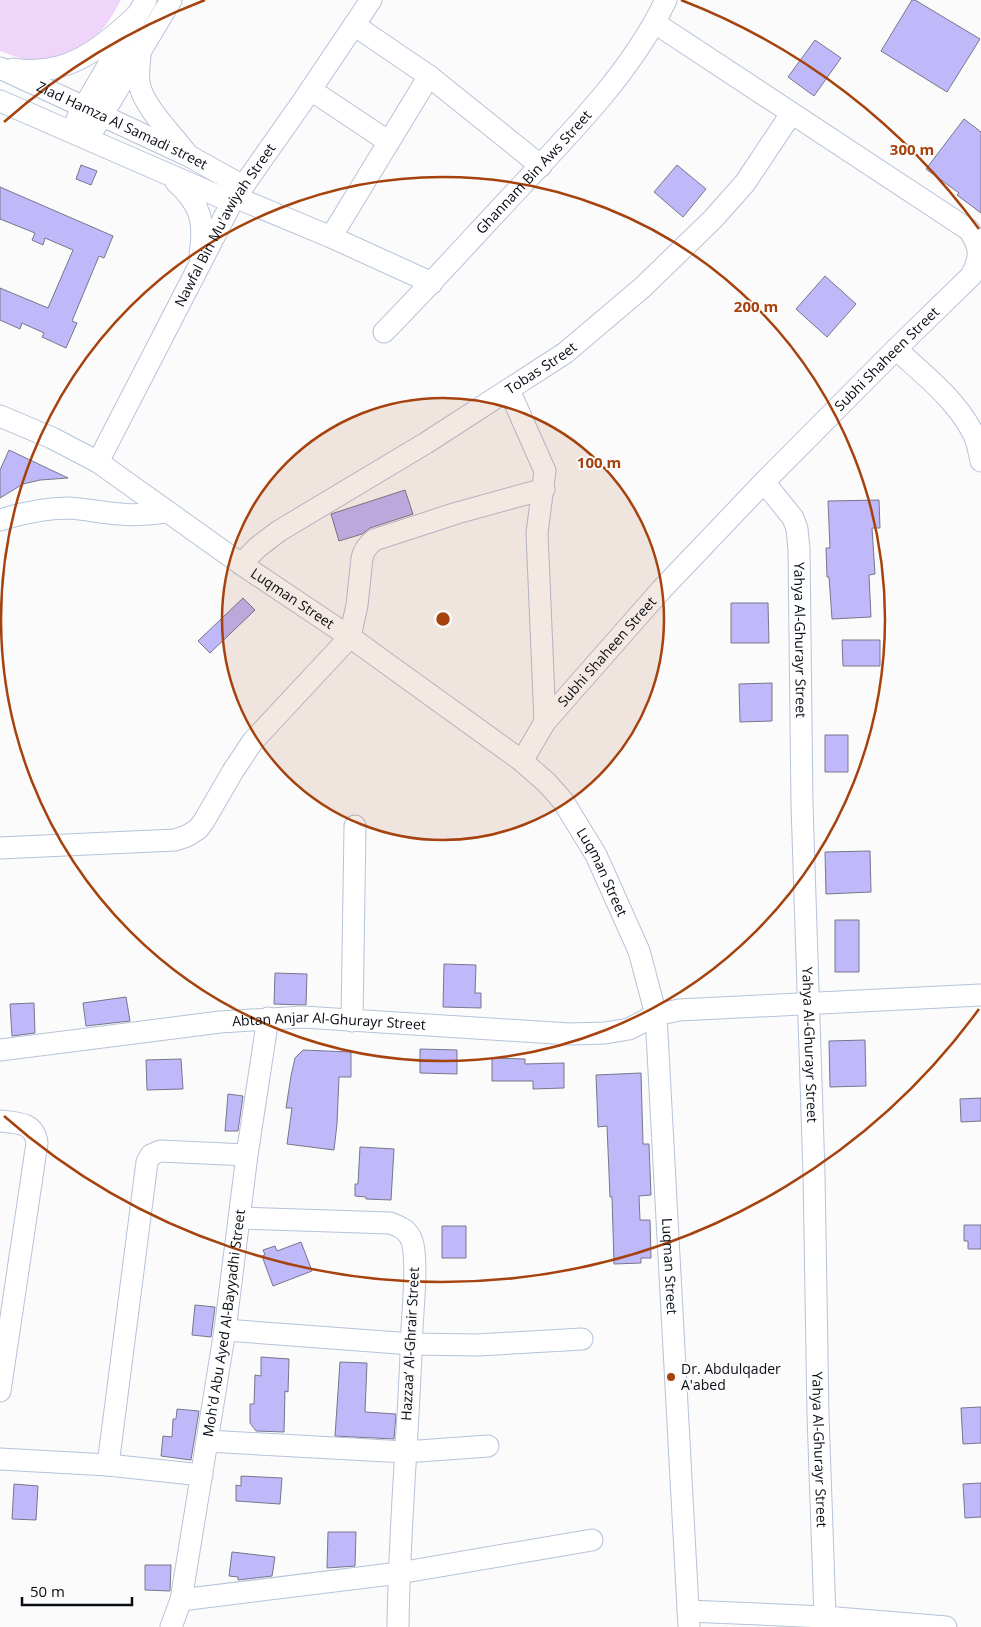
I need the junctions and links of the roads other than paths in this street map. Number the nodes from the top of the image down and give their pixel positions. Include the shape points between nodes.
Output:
1 (171, 0) edge
2 (371, 0) edge
3 (666, 0) edge
4 (141, 7) edge
5 (354, 24) junction
6 (655, 24) junction
7 (140, 54) junction
8 (0, 68) edge
9 (429, 76) junction
10 (311, 90) junction
11 (0, 101) edge
12 (93, 111) junction
13 (791, 114) junction
14 (78, 136) junction
15 (389, 142) junction
16 (189, 156) junction
17 (541, 166) junction
18 (166, 174) junction
19 (237, 195) junction
20 (332, 238) junction
21 (199, 267) junction
22 (432, 283) junction
23 (384, 332) dead end
24 (896, 349) junction
25 (509, 390) junction
26 (0, 416) edge
27 (981, 461) edge
28 (98, 462) junction
29 (764, 482) junction
30 (544, 489) junction
31 (166, 512) junction
32 (0, 520) edge
33 (241, 564) junction
34 (350, 637) junction
35 (545, 722) junction
36 (522, 761) junction
37 (355, 826) dead end
38 (0, 848) edge
39 (981, 995) edge
40 (809, 1004) junction
41 (656, 1015) junction
42 (268, 1018) junction
43 (352, 1021) junction
44 (0, 1050) edge
45 (0, 1121) edge
46 (247, 1154) junction
47 (240, 1218) junction
48 (225, 1330) junction
49 (582, 1339) dead end
50 (412, 1344) junction
51 (0, 1391) edge
52 (208, 1441) junction
53 (488, 1446) dead end
54 (405, 1452) junction
55 (0, 1459) edge
56 (108, 1465) junction
57 (202, 1475) junction
58 (592, 1540) dead end
59 (399, 1573) junction
60 (181, 1600) junction
61 (824, 1617) junction
62 (688, 1619) edge
63 (171, 1627) edge
64 (398, 1627) edge
65 (946, 1627) edge

1 - 7 street
2 - 5 street, Nawfal Bin Mu'awiyah Street
3 - 6 street, Ghannam Bin Aws Street
4 - 8 street via 98,49 68,64 42,71
4 - 12 street
5 - 9 street
5 - 10 street, Nawfal Bin Mu'awiyah Street
6 - 13 street, Subhi Shaheen Street
6 - 17 street, Ghannam Bin Aws Street via 593,109
7 - 12 street
7 - 16 street via 140,86 144,99
8 - 12 street, Ziad Hamza Al Samadi street
9 - 15 street
9 - 17 street
10 - 15 street
10 - 19 street, Nawfal Bin Mu'awiyah Street
11 - 14 street, Ziad Hamza Al Samadi street
12 - 14 street
12 - 16 street, Ziad Hamza Al Samadi street
13 - 24 street, Subhi Shaheen Street via 969,230 975,240 979,252 972,276
13 - 25 street, Tobas Street via 744,183 713,219 644,287 565,352
14 - 18 street, Ziad Hamza Al Samadi street
15 - 20 street
16 - 19 street, Ziad Hamza Al Samadi street
17 - 22 street, Ghannam Bin Aws Street
18 - 19 street, Ziad Hamza Al Samadi street
18 - 21 street via 182,187 198,208 202,231
19 - 20 street
19 - 21 street, Nawfal Bin Mu'awiyah Street
20 - 22 street
21 - 28 street, Nawfal Bin Mu'awiyah Street
22 - 23 street, Ghannam Bin Aws Street
24 - 27 street via 962,415 975,437
24 - 29 street, Subhi Shaheen Street
25 - 30 street via 545,471
25 - 33 street, Tobas Street via 279,530
26 - 28 street, Luqman Street
28 - 31 street, Luqman Street
29 - 35 street, Subhi Shaheen Street via 662,589
29 - 40 street, Yahya Al-Ghurayr Street via 793,518 799,549 802,804
30 - 34 street via 374,540 362,558
30 - 35 street via 537,534
31 - 32 street via 142,515 68,508 34,511
31 - 33 street, Luqman Street
33 - 34 street, Luqman Street
34 - 36 street, Luqman Street
34 - 38 street via 253,741 204,822 187,836 175,840
35 - 36 street, Subhi Shaheen Street
36 - 41 street, Luqman Street via 563,801 596,855 639,951
37 - 43 street
39 - 40 street, Abtan Anjar Al-Ghurayr Street
40 - 41 street, Abtan Anjar Al-Ghurayr Street via 700,1008
40 - 61 street, Yahya Al-Ghurayr Street
41 - 43 street, Abtan Anjar Al-Ghurayr Street via 629,1029 569,1034
41 - 62 street, Luqman Street
42 - 43 street, Abtan Anjar Al-Ghurayr Street
42 - 44 street, Abtan Anjar Al-Ghurayr Street
42 - 46 street, Moh'd Abu Ayed Al-Bayyadhi Street
45 - 51 street via 32,1129 37,1144
46 - 47 street, Moh'd Abu Ayed Al-Bayyadhi Street
46 - 56 street via 160,1152 151,1155 147,1162
47 - 48 street, Moh'd Abu Ayed Al-Bayyadhi Street
47 - 50 street, Hazzaa‘ Al-Ghrair Street via 390,1223 402,1227 413,1243
48 - 50 street
48 - 52 street, Moh'd Abu Ayed Al-Bayyadhi Street
49 - 50 street via 477,1346
50 - 54 street, Hazzaa‘ Al-Ghrair Street
52 - 54 street
52 - 57 street, Moh'd Abu Ayed Al-Bayyadhi Street
53 - 54 street
54 - 59 street, Hazzaa‘ Al-Ghrair Street
55 - 56 street
56 - 57 street
57 - 60 street, Moh'd Abu Ayed Al-Bayyadhi Street
58 - 59 street
59 - 60 street
59 - 64 street, Hazzaa‘ Al-Ghrair Street
60 - 63 street, Moh'd Abu Ayed Al-Bayyadhi Street
61 - 62 street
61 - 65 street

